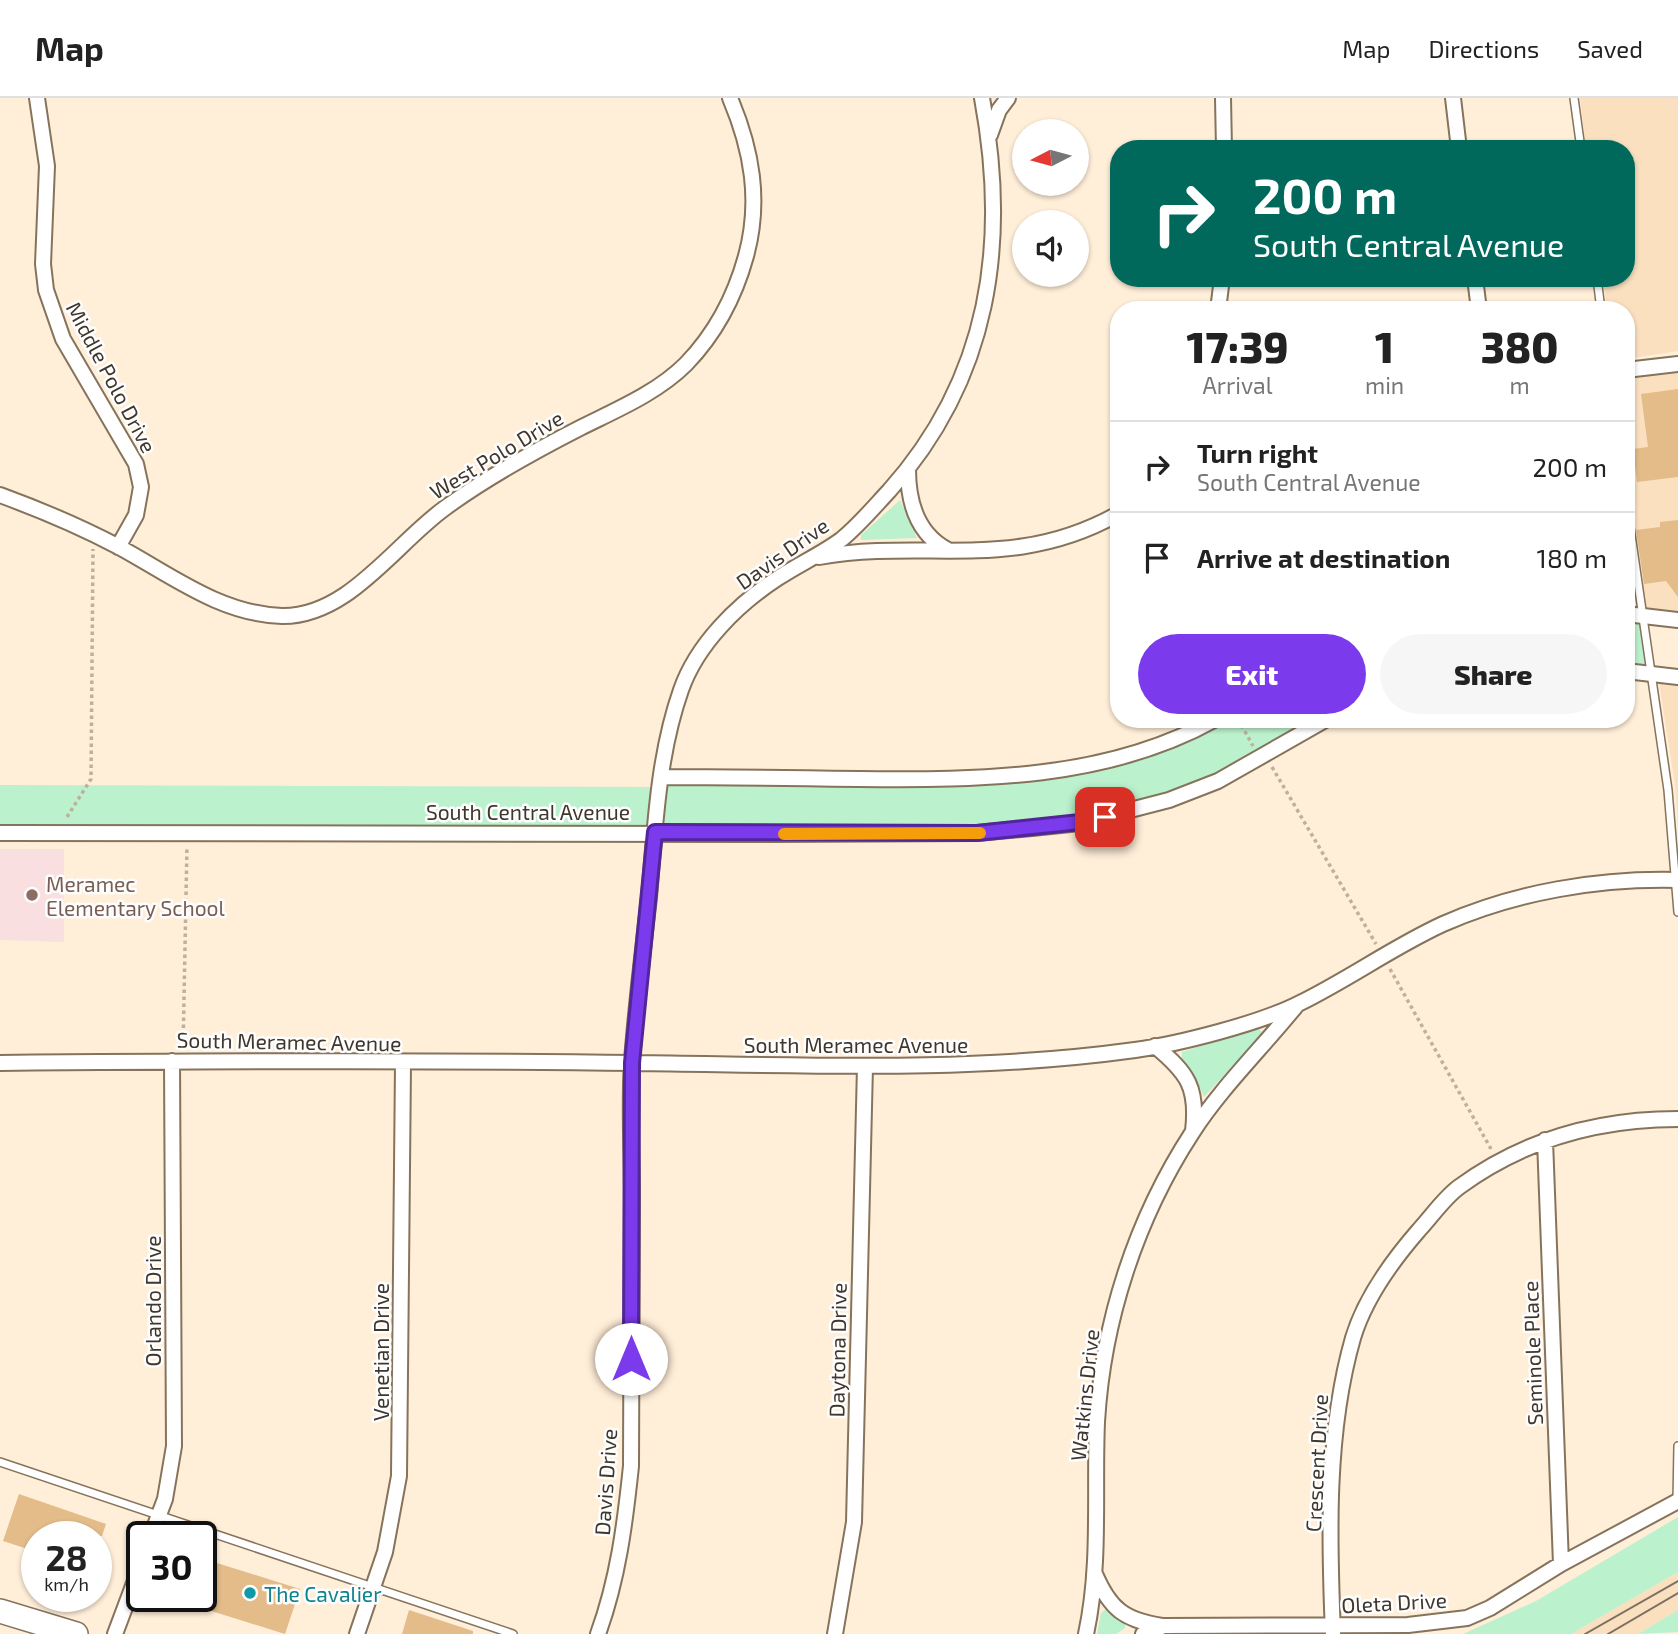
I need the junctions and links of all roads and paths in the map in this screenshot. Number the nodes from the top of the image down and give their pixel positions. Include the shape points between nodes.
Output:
1 (37, 98) edge
2 (730, 98) edge
3 (982, 98) edge
4 (1008, 98) edge
5 (1223, 98) edge
6 (1453, 98) edge
7 (1574, 98) edge
8 (989, 136) junction
9 (1224, 140) edge
10 (1458, 140) edge
11 (1579, 140) edge
12 (1678, 364) edge
13 (1635, 369) edge
14 (908, 469) junction
15 (0, 495) edge
16 (1110, 517) edge
17 (93, 535) junction
18 (118, 547) junction
19 (949, 551) junction
20 (814, 558) junction
21 (1635, 615) edge
22 (1678, 620) edge
23 (1635, 622) edge
24 (1635, 672) edge
25 (1650, 674) junction
26 (1678, 677) edge
27 (1196, 728) edge
28 (1243, 728) edge
29 (1312, 728) edge
30 (1260, 759) junction
31 (662, 777) junction
32 (655, 832) junction
33 (0, 833) edge
34 (188, 833) junction
35 (66, 834) junction
36 (1677, 880) edge
37 (1678, 912) edge
38 (1383, 956) junction
39 (1297, 1005) junction
40 (1155, 1046) junction
41 (177, 1061) junction
42 (0, 1063) edge
43 (632, 1063) junction
44 (402, 1064) junction
45 (864, 1066) junction
46 (1678, 1119) edge
47 (1192, 1132) junction
48 (1545, 1140) junction
49 (1498, 1163) junction
50 (1678, 1446) edge
51 (0, 1462) edge
52 (1678, 1501) edge
53 (159, 1515) junction
54 (157, 1521) edge
55 (1561, 1564) junction
56 (1094, 1572) junction
57 (373, 1586) junction
58 (126, 1605) edge
59 (0, 1611) edge
60 (1164, 1626) junction
61 (1333, 1630) edge
62 (76, 1634) edge
63 (115, 1634) edge
64 (357, 1634) edge
65 (513, 1634) edge
66 (598, 1634) edge
67 (835, 1634) edge
68 (1086, 1634) edge
69 (1143, 1634) edge

1 - 18 street, Middle Polo Drive via 48,179 46,290 63,339 136,464 141,487 136,515
2 - 18 street, West Polo Drive via 750,158 755,196 752,235 739,279 718,323 685,365 662,383 482,482 411,533 344,597 316,610 284,616 232,608
3 - 8 street, Davis Drive
4 - 8 street
5 - 9 street
6 - 10 street
7 - 11 lane
8 - 14 street, Davis Drive via 994,247 973,351 938,427
12 - 13 street
14 - 19 street via 918,521 935,543
14 - 20 street, Davis Drive via 866,516
15 - 17 street, West Polo Drive
16 - 19 street via 1046,544 978,553
17 - 18 street, West Polo Drive
17 - 35 path via 91,779 67,814
19 - 20 street via 878,551
20 - 31 street, Davis Drive via 747,602 696,658 673,715
21 - 22 street
23 - 25 lane
24 - 25 street
25 - 26 street
25 - 36 lane
27 - 31 street via 1116,759 999,778
28 - 30 path
29 - 30 street, South Central Avenue
30 - 32 street, South Central Avenue via 1169,800 1080,822 1032,828 964,833
30 - 38 path via 1275,768
31 - 32 street, Davis Drive
32 - 34 street, South Central Avenue
32 - 43 street, Davis Drive
33 - 35 street, South Central Avenue
34 - 35 street, South Central Avenue
34 - 41 path
36 - 37 lane
36 - 38 street, South Meramec Avenue via 1599,884 1495,904 1441,925
38 - 39 street, South Meramec Avenue
38 - 49 path
39 - 40 street, South Meramec Avenue
39 - 47 street, Watkins Drive
40 - 45 street, South Meramec Avenue via 987,1065
40 - 47 street via 1189,1080 1196,1105
41 - 42 street, South Meramec Avenue
41 - 44 street, South Meramec Avenue
41 - 53 street, Orlando Drive via 174,1446
43 - 44 street, South Meramec Avenue
43 - 45 street, South Meramec Avenue
43 - 66 street, Davis Drive via 631,1466 614,1588
44 - 57 street, Venetian Drive via 401,1435 392,1520
45 - 67 street, Daytona Drive via 854,1522
46 - 48 street, Crescent Drive via 1603,1125
47 - 56 street, Watkins Drive via 1152,1205 1123,1278 1105,1352 1097,1421
48 - 49 street, Crescent Drive
48 - 55 street, Seminole Place
49 - 61 street, Crescent Drive via 1457,1189 1396,1256 1354,1335 1336,1428
50 - 52 lane
51 - 53 lane
52 - 55 street, Oleta Drive
53 - 54 street, Orlando Drive
53 - 57 lane
55 - 61 street, Oleta Drive via 1467,1618
56 - 60 street, Oleta Drive via 1104,1597 1120,1613
56 - 68 street, Watkins Drive
57 - 64 street, Venetian Drive
57 - 65 lane
58 - 63 street
59 - 62 main road
60 - 61 street, Oleta Drive
60 - 69 street, Oleta Drive

